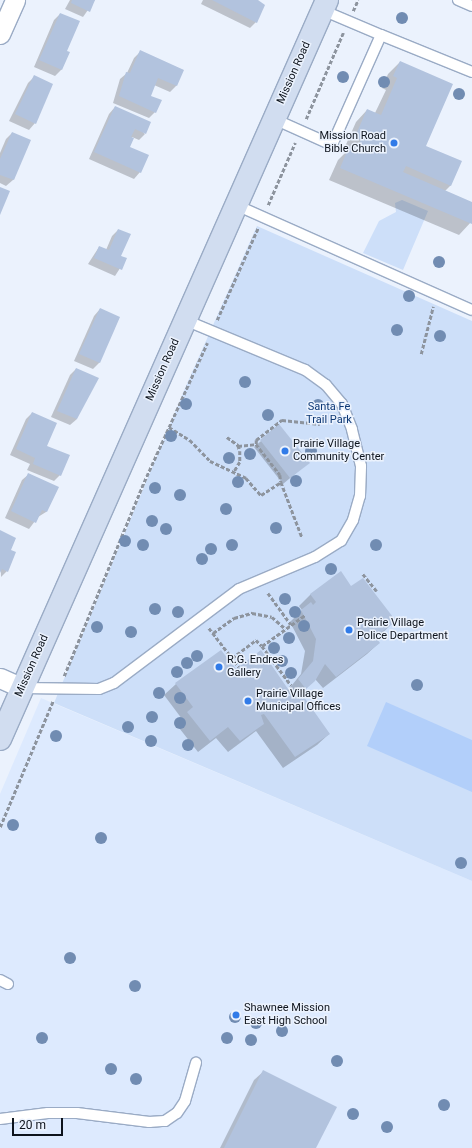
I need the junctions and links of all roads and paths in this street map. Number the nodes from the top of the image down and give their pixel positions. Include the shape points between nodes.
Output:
1 (15, 0) edge
2 (358, 0) edge
3 (458, 0) edge
4 (325, 5) edge
5 (472, 6) edge
6 (354, 9) dead end
7 (0, 34) edge
8 (343, 34) dead end
9 (381, 35) junction
10 (472, 72) edge
11 (306, 118) dead end
12 (274, 119) junction
13 (236, 206) junction
14 (433, 304) dead end
15 (472, 310) edge
16 (185, 320) junction
17 (205, 347) dead end
18 (421, 354) dead end
19 (320, 424) dead end
20 (169, 427) junction
21 (227, 437) dead end
22 (256, 444) junction
23 (238, 446) junction
24 (234, 472) junction
25 (281, 482) junction
26 (302, 537) dead end
27 (363, 574) dead end
28 (377, 591) dead end
29 (268, 593) dead end
30 (304, 615) dead end
31 (397, 619) dead end
32 (290, 625) junction
33 (403, 626) dead end
34 (209, 628) dead end
35 (286, 629) junction
36 (213, 633) junction
37 (262, 646) junction
38 (232, 658) junction
39 (238, 667) dead end
40 (65, 675) dead end
41 (0, 678) edge
42 (291, 685) dead end
43 (22, 688) junction
44 (50, 706) dead end
45 (0, 739) edge
46 (0, 827) edge
47 (196, 1063) dead end
48 (0, 1119) edge

1 - 7 street
2 - 6 path
3 - 5 lane
4 - 9 lane
4 - 12 main road, Mission Road
8 - 11 path
9 - 10 lane
9 - 12 lane via 332,145
12 - 13 main road, Mission Road
13 - 15 lane
13 - 16 main road, Mission Road
14 - 18 path
16 - 43 main road, Mission Road
16 - 43 lane via 305,370 326,385 342,404 352,428 361,466 360,496 353,520 341,541 312,558 239,589 114,683 94,690
17 - 20 path
19 - 22 path via 282,420 256,440
20 - 24 path via 190,440 210,461
20 - 40 path
21 - 23 path
22 - 23 path
22 - 25 path via 280,475
23 - 24 path via 241,457
24 - 25 path via 246,478 261,495
25 - 26 path
27 - 28 path
29 - 32 path
30 - 32 path
31 - 33 path
32 - 35 path
34 - 36 path
35 - 36 path via 272,617 252,613 234,618
35 - 37 path
36 - 38 path
37 - 38 path via 256,640
37 - 42 path
38 - 39 path
41 - 43 street
43 - 45 main road, Mission Road
44 - 46 path via 50,712
47 - 48 lane via 185,1102 178,1113 165,1121 149,1122 77,1113 48,1113

